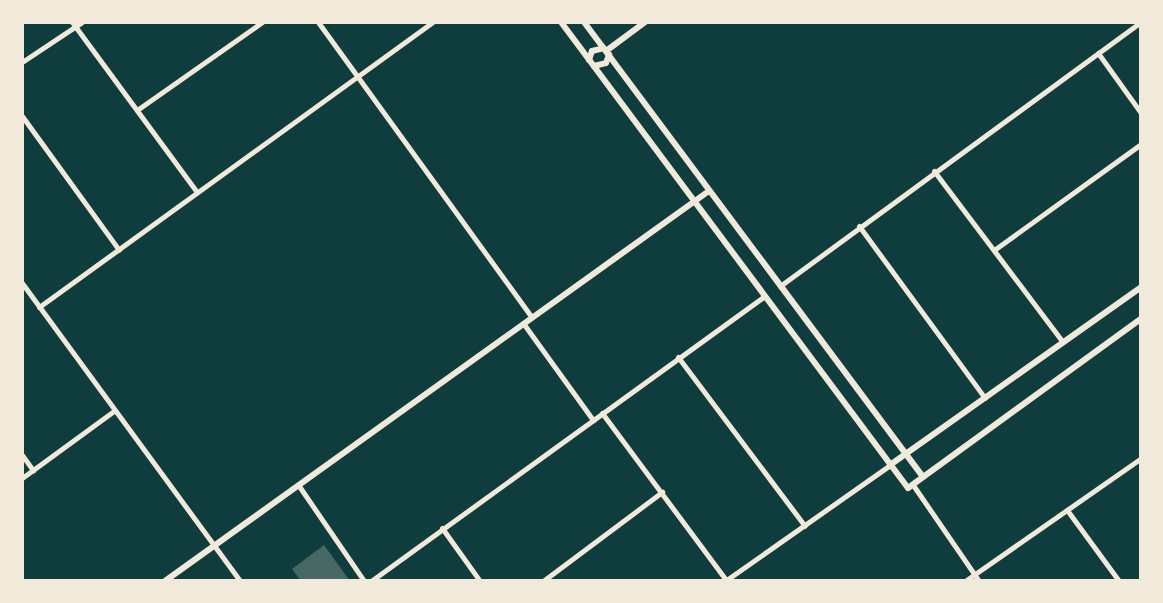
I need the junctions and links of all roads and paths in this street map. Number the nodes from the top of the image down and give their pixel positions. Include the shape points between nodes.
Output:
1 (262, 22) edge
2 (318, 22) edge
3 (432, 22) edge
4 (561, 22) edge
5 (584, 22) edge
6 (645, 22) edge
7 (1141, 22) edge
8 (77, 23) edge
9 (606, 51) junction
10 (1098, 53) junction
11 (22, 62) edge
12 (592, 63) junction
13 (355, 74) junction
14 (137, 110) junction
15 (1141, 113) edge
16 (22, 116) edge
17 (1141, 144) edge
18 (934, 171) junction
19 (196, 191) junction
20 (709, 191) junction
21 (695, 201) junction
22 (859, 226) junction
23 (751, 248) junction
24 (119, 250) junction
25 (994, 250) junction
26 (738, 258) junction
27 (22, 283) edge
28 (779, 286) junction
29 (1141, 287) edge
30 (764, 296) junction
31 (39, 307) junction
32 (531, 316) junction
33 (1141, 319) edge
34 (523, 323) junction
35 (1063, 342) junction
36 (677, 357) junction
37 (986, 399) junction
38 (114, 411) junction
39 (602, 413) junction
40 (593, 420) junction
41 (906, 454) junction
42 (22, 455) edge
43 (1141, 458) edge
44 (890, 465) junction
45 (33, 470) junction
46 (923, 477) junction
47 (22, 478) edge
48 (299, 486) junction
49 (910, 486) junction
50 (662, 492) junction
51 (1067, 510) junction
52 (805, 526) junction
53 (442, 528) junction
54 (214, 545) junction
55 (974, 575) junction
56 (165, 581) edge
57 (240, 581) edge
58 (364, 581) edge
59 (371, 581) edge
60 (480, 581) edge
61 (543, 581) edge
62 (725, 581) edge
63 (965, 581) edge
64 (979, 581) edge
65 (1119, 581) edge

1 - 14 street
2 - 13 street
3 - 13 street
4 - 12 street
5 - 9 street
6 - 9 street
7 - 10 street
8 - 11 street
8 - 14 street
9 - 12 street via 595,49
9 - 12 street via 606,63
9 - 20 street
10 - 15 street
10 - 18 street
12 - 21 street
13 - 19 street
13 - 32 street
14 - 19 street
16 - 24 street
17 - 25 street
18 - 22 street
18 - 25 street
19 - 24 street
20 - 21 street
20 - 23 street
21 - 26 street
21 - 32 street
22 - 28 street
22 - 37 street
23 - 26 street
23 - 28 street
24 - 31 street
25 - 35 street
26 - 30 street
27 - 31 street
28 - 41 street
29 - 35 street
30 - 36 street
30 - 44 street
31 - 38 street
32 - 34 street
33 - 46 street
34 - 40 street
34 - 48 street
35 - 37 street
36 - 39 street
36 - 52 street
37 - 41 street
38 - 45 street
38 - 54 street
39 - 40 street
39 - 50 street
40 - 53 street
41 - 44 street
41 - 46 street
42 - 45 street
43 - 51 street
44 - 49 street
44 - 52 street
45 - 47 street
46 - 49 street
48 - 54 street
48 - 58 street
49 - 55 street
50 - 61 street
50 - 62 street
51 - 55 street
51 - 65 street
52 - 62 street
53 - 59 street
53 - 60 street
54 - 56 street
54 - 57 street
55 - 63 street
55 - 64 street

